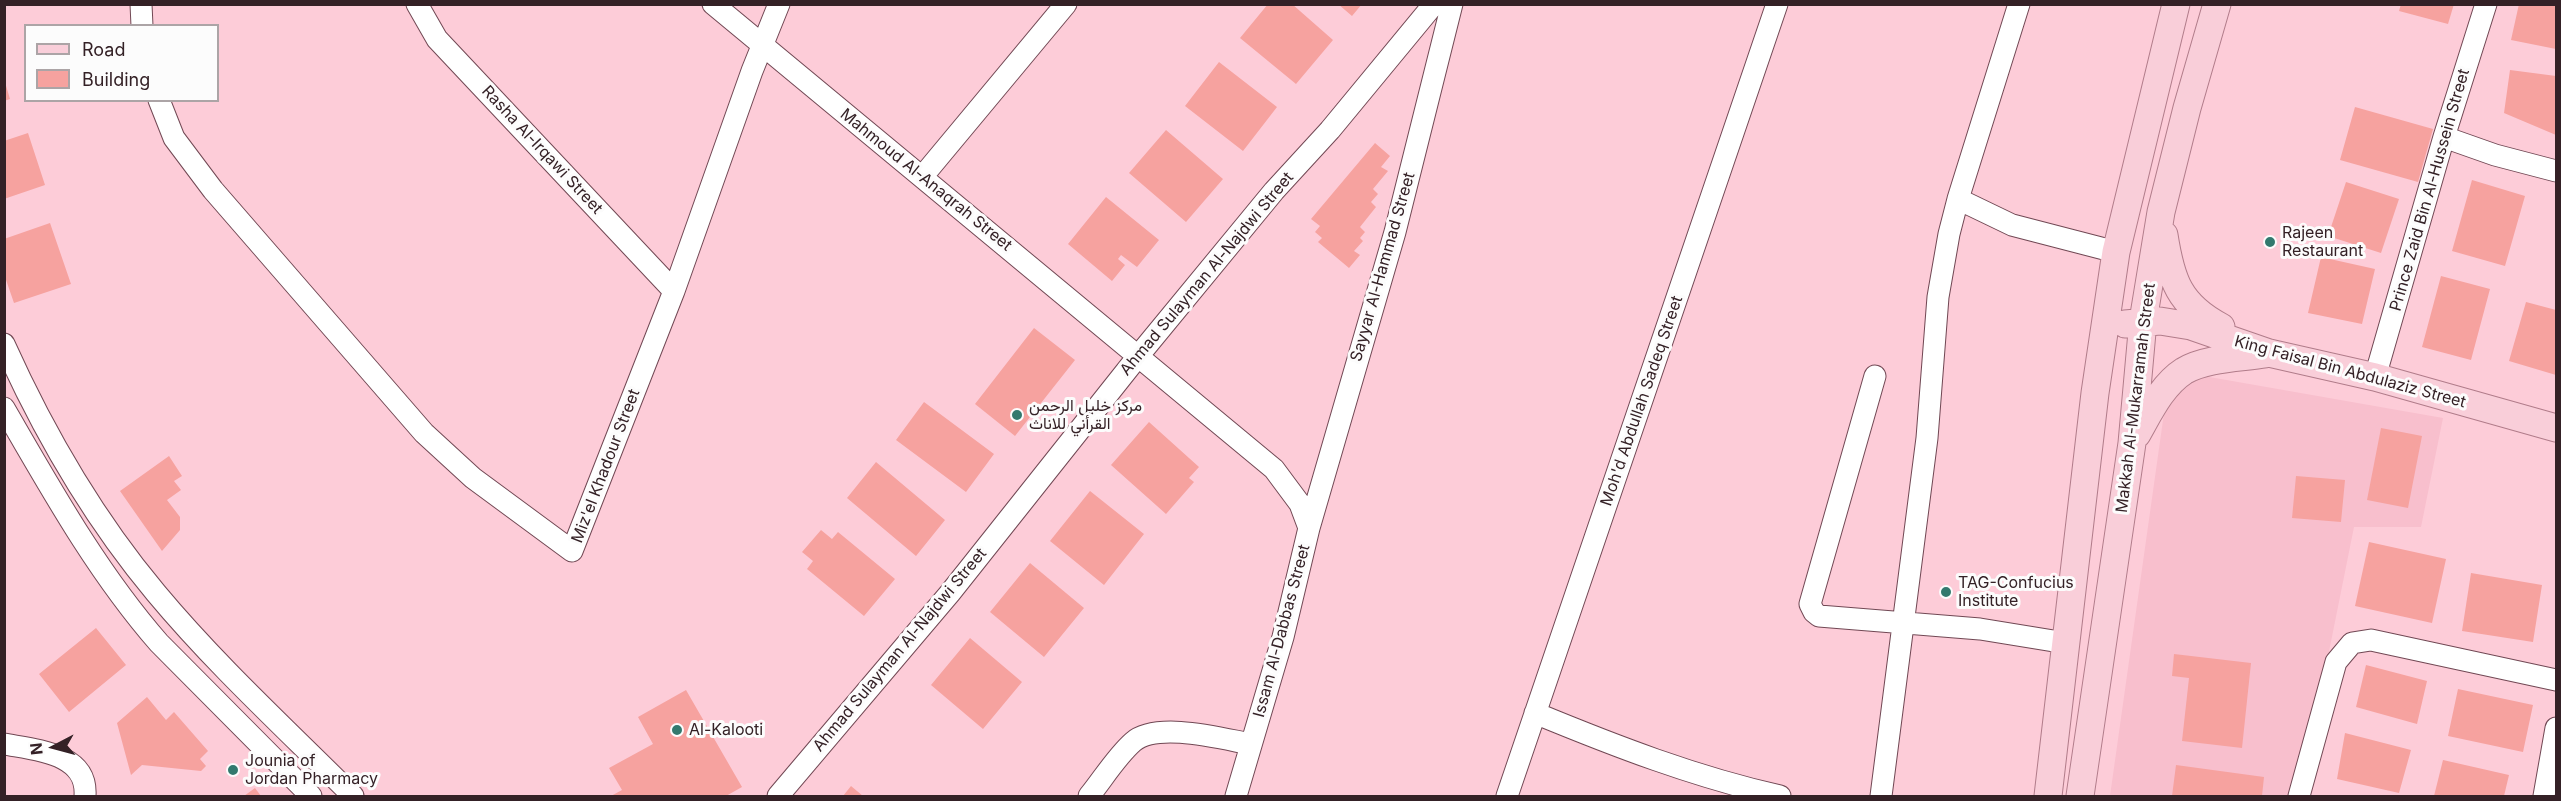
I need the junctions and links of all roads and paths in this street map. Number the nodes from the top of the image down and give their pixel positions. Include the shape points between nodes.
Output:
1 (141, 4) edge
2 (417, 4) edge
3 (713, 4) edge
4 (778, 4) edge
5 (1066, 4) edge
6 (1434, 4) edge
7 (1452, 4) edge
8 (1777, 4) edge
9 (2019, 4) edge
10 (2176, 4) edge
11 (2217, 4) edge
12 (2486, 4) edge
13 (142, 24) edge
14 (762, 45) junction
15 (160, 102) edge
16 (2444, 137) junction
17 (2556, 171) edge
18 (921, 177) junction
19 (1958, 199) junction
20 (2161, 212) junction
21 (2116, 252) junction
22 (674, 291) junction
23 (2143, 321) junction
24 (2104, 332) junction
25 (4, 344) edge
26 (2270, 353) junction
27 (1139, 355) junction
28 (1875, 376) dead end
29 (2375, 377) junction
30 (4, 408) edge
31 (2556, 428) edge
32 (2132, 443) junction
33 (1309, 528) junction
34 (1902, 622) junction
35 (2066, 643) junction
36 (2556, 680) edge
37 (1534, 713) junction
38 (2556, 728) edge
39 (4, 744) edge
40 (1251, 744) junction
41 (85, 796) edge
42 (311, 796) edge
43 (353, 796) edge
44 (778, 796) edge
45 (1089, 796) edge
46 (1236, 796) edge
47 (1507, 796) edge
48 (1780, 796) edge
49 (1881, 796) edge
50 (2048, 796) edge
51 (2080, 796) edge
52 (2300, 796) edge
53 (2544, 796) edge

1 - 13 street
2 - 22 street, Rasha Al-Irqawi Street via 437,39
3 - 14 street, Mahmoud Al-Anaqrah Street
4 - 14 street, Miz'el Khadour Street
5 - 18 street
6 - 27 street, Ahmad Sulayman Al-Najdwi Street
7 - 33 street, Sayyar Al-Hammad Street via 1395,232
8 - 37 street, Moh'd Abdullah Sadeq Street
9 - 19 street
10 - 21 main road
11 - 20 main road, Makkah Al-Mukarramah Street
12 - 16 street, Prince Zaid Bin Al-Hussein Street
14 - 18 street, Mahmoud Al-Anaqrah Street
14 - 22 street, Miz'el Khadour Street
15 - 22 street, Miz'el Khadour Street via 174,138 213,190 424,433 473,478 572,551
16 - 17 street
16 - 29 street, Prince Zaid Bin Al-Hussein Street
18 - 27 street, Mahmoud Al-Anaqrah Street
19 - 21 street via 2012,225
19 - 34 street via 1938,297 1927,438
20 - 23 main road, Makkah Al-Mukarramah Street
20 - 26 main road via 2168,261 2181,295 2206,319
21 - 24 main road
23 - 24 main road, King Faisal Bin Abdulaziz Street
23 - 26 main road, King Faisal Bin Abdulaziz Street via 2191,326
23 - 32 main road, Makkah Al-Mukarramah Street
24 - 35 main road
25 - 43 street via 82,494 154,591 190,633
26 - 29 main road, King Faisal Bin Abdulaziz Street
26 - 32 main road via 2182,372 2162,393
27 - 33 street, Issam Al-Dabbas Street via 1274,469 1300,504
27 - 44 street, Ahmad Sulayman Al-Najdwi Street via 950,593
28 - 34 street via 1810,604 1819,616
29 - 31 main road, King Faisal Bin Abdulaziz Street
30 - 42 street via 65,513 135,616
32 - 51 main road, Makkah Al-Mukarramah Street
33 - 40 street, Issam Al-Dabbas Street via 1283,638
34 - 35 street
34 - 49 street
35 - 50 main road
36 - 52 street via 2371,640 2352,643 2336,662
37 - 47 street, Moh'd Abdullah Sadeq Street
37 - 48 street via 1713,779
38 - 53 street
39 - 41 street via 53,754 71,763 81,774
40 - 45 street via 1200,735 1154,733 1134,740
40 - 46 street, Issam Al-Dabbas Street

